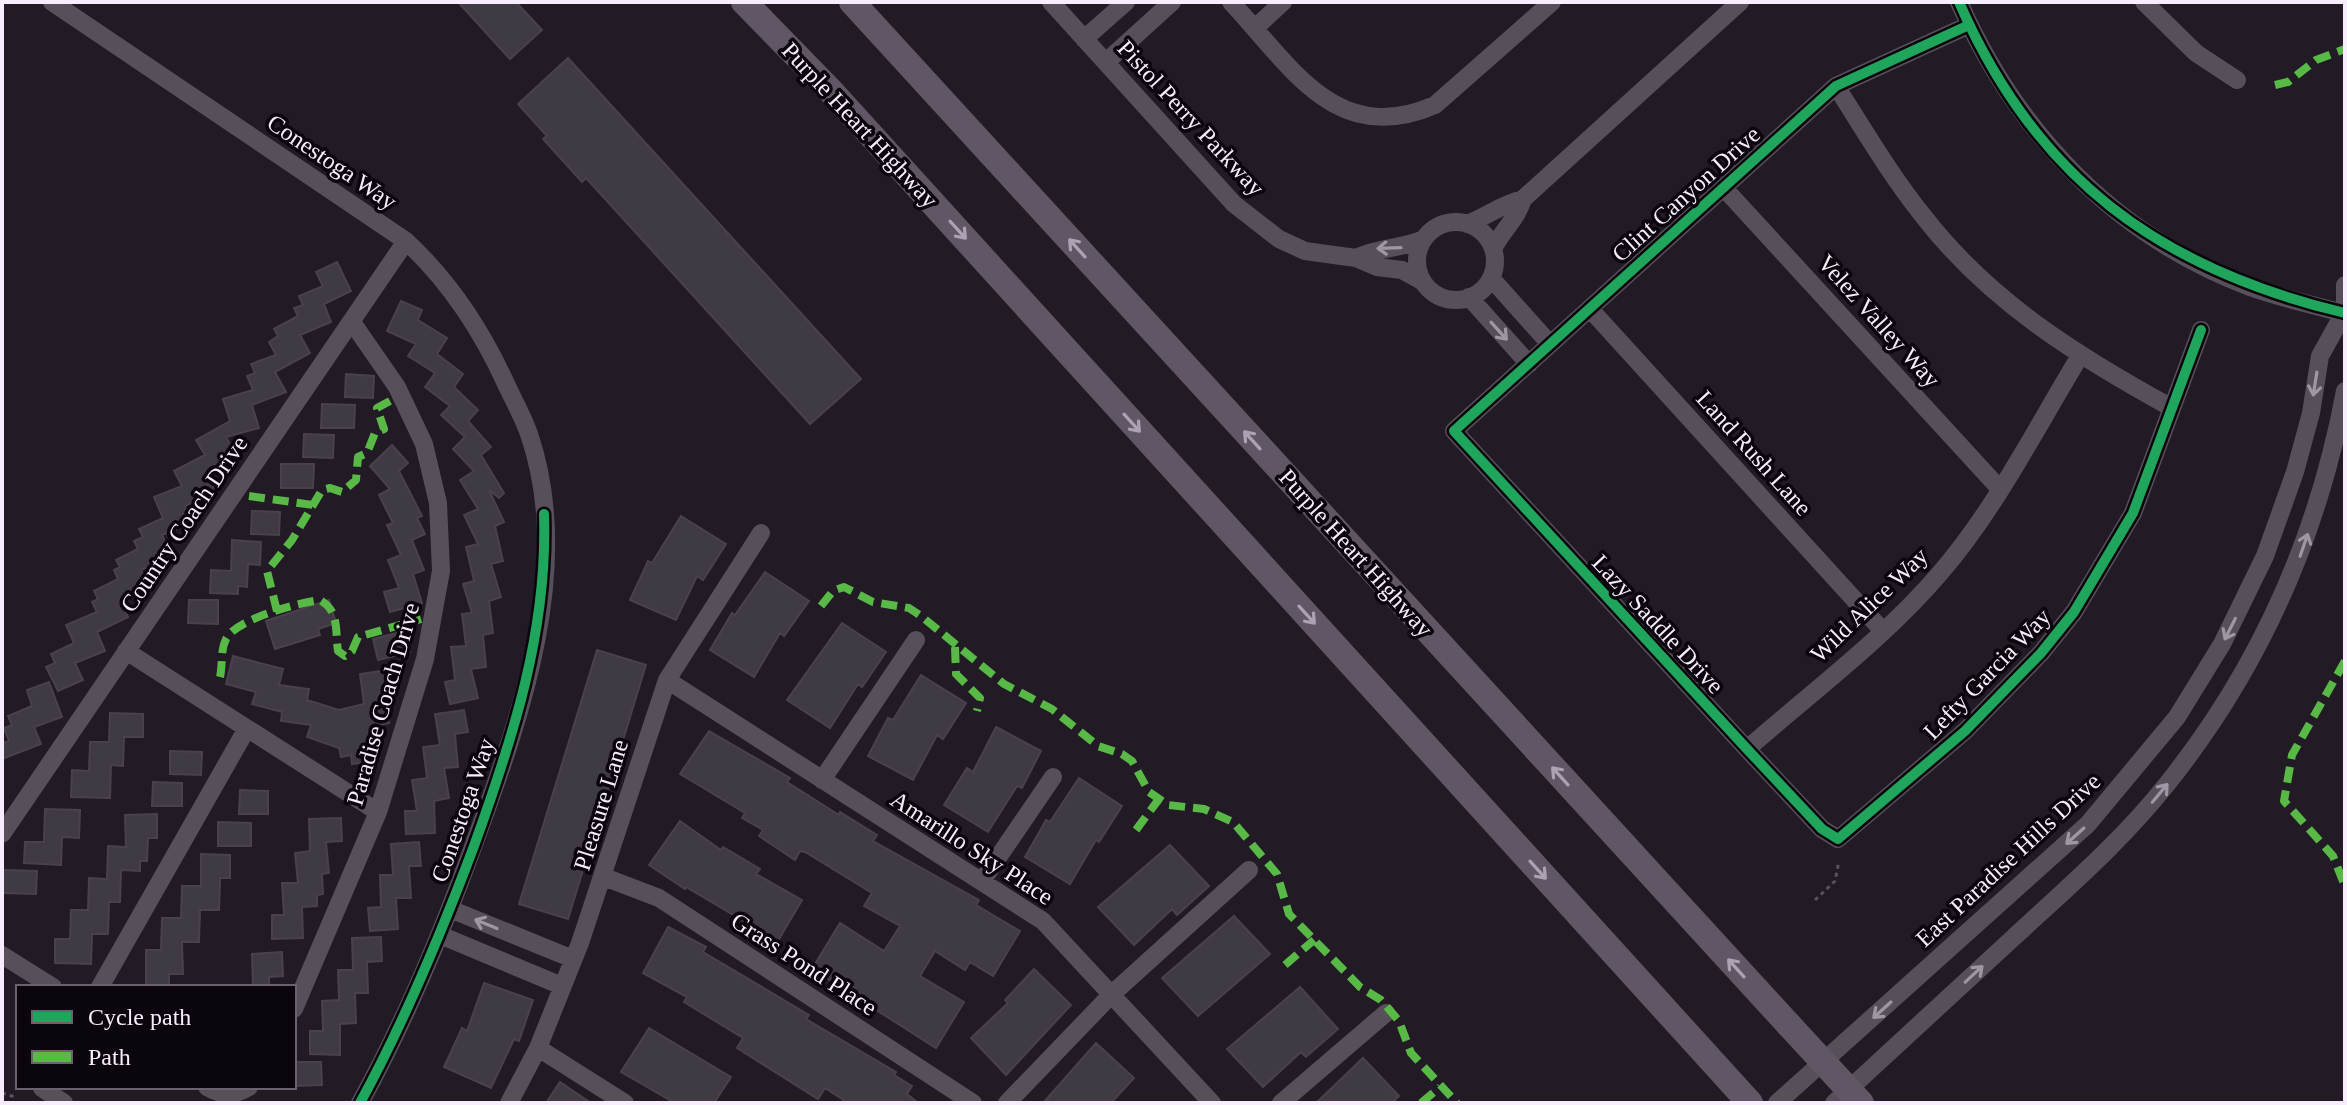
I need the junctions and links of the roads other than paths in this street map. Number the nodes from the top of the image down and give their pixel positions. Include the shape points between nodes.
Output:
1 (52, 2) edge
2 (733, 2) edge
3 (744, 2) edge
4 (852, 2) edge
5 (1051, 2) edge
6 (1126, 2) edge
7 (1172, 2) edge
8 (1231, 2) edge
9 (1283, 2) edge
10 (1552, 2) edge
11 (1959, 2) edge
12 (2144, 2) edge
13 (1740, 3) edge
14 (1969, 25) junction
15 (1255, 28) junction
16 (1084, 39) junction
17 (1106, 62) junction
18 (2237, 80) dead end
19 (1836, 86) junction
20 (830, 90) junction
21 (1723, 187) junction
22 (1523, 199) junction
23 (1467, 224) junction
24 (1424, 239) junction
25 (406, 241) junction
26 (1493, 249) junction
27 (1356, 258) junction
28 (1491, 278) junction
29 (1422, 281) junction
30 (2345, 285) edge
31 (1469, 297) junction
32 (1590, 309) junction
33 (2344, 313) edge
34 (2345, 319) edge
35 (352, 322) junction
36 (2201, 330) dead end
37 (1550, 344) junction
38 (2080, 356) junction
39 (1529, 364) junction
40 (2345, 391) edge
41 (2172, 408) junction
42 (1454, 431) joint
43 (1999, 488) junction
44 (761, 533) dead end
45 (1883, 631) junction
46 (916, 640) dead end
47 (126, 651) junction
48 (667, 680) junction
49 (246, 730) junction
50 (1747, 749) junction
51 (1053, 777) dead end
52 (822, 780) junction
53 (378, 812) junction
54 (2, 834) edge
55 (1838, 839) joint
56 (1249, 870) dead end
57 (604, 877) junction
58 (982, 881) junction
59 (450, 909) junction
60 (440, 935) junction
61 (522, 938) junction
62 (2, 955) edge
63 (573, 959) junction
64 (511, 965) junction
65 (50, 985) edge
66 (101, 985) edge
67 (562, 986) junction
68 (1112, 994) junction
69 (296, 1004) edge
70 (1386, 1013) dead end
71 (538, 1048) junction
72 (45, 1089) edge
73 (210, 1089) edge
74 (243, 1090) edge
75 (64, 1103) edge
76 (360, 1103) edge
77 (509, 1103) edge
78 (625, 1103) edge
79 (973, 1103) edge
80 (1007, 1103) edge
81 (1212, 1103) edge
82 (1281, 1103) edge
83 (1750, 1103) edge
84 (1777, 1103) edge
85 (1834, 1103) edge
86 (1861, 1103) edge

1 - 25 street, Conestoga Way
2 - 20 highway
3 - 20 highway, Purple Heart Highway
86 -> 4 highway, Purple Heart Highway, bridge
5 - 16 street, Pistol Perry Parkway
6 - 16 street
7 - 17 street
8 - 15 street
9 - 15 street
10 - 15 street via 1435,105 1414,114 1373,119 1332,104 1314,91
11 - 14 street
12 - 18 street via 2196,53
13 - 22 street
14 - 19 street, Clint Canyon Drive
14 - 33 street via 1997,79 2056,158 2128,221 2251,287
16 - 17 street, Pistol Perry Parkway
17 - 27 street, Pistol Perry Parkway via 1234,204 1263,228 1305,251
19 - 21 street, Clint Canyon Drive
19 - 38 street via 1888,169 1963,262 2000,297
20 -> 83 highway, Purple Heart Highway
21 - 32 street, Clint Canyon Drive
21 - 43 street, Velez Valley Way
22 - 23 street via 1503,203
22 - 26 street via 1517,219
23 - 24 street via 1438,226
23 - 26 street via 1484,234
24 -> 27 street, Pistol Perry Parkway via 1404,247 1375,248
24 - 29 street via 1417,257
25 - 35 street, Country Coach Drive
25 - 59 street, Conestoga Way via 433,266 488,345 529,434 544,514 545,575 534,653 494,789
26 - 28 street
27 - 29 street, Pistol Perry Parkway
28 - 31 street
28 - 37 street
29 - 31 street via 1440,296
30 - 33 street
31 -> 39 street
32 - 37 street, Clint Canyon Drive
32 - 45 street, Land Rush Lane
33 - 34 street
33 -> 84 street, East Paradise Hills Drive via 2320,356 2307,428 2265,556 2222,644 2177,717 2088,824
35 - 47 street, Country Coach Drive
35 - 53 street, Paradise Coach Drive via 416,424 434,482 442,543 438,599 425,659
36 - 41 street, Lefty Garcia Way
37 - 39 street, Clint Canyon Drive
38 - 41 street
38 - 43 street, Wild Alice Way
39 - 42 street, Clint Canyon Drive
85 -> 40 street via 2107,852 2203,737 2252,658 2297,565 2327,473
41 - 55 street, Lefty Garcia Way via 2133,513 2074,612 1965,731
42 - 50 street, Lazy Saddle Drive
43 - 45 street, Wild Alice Way via 1942,572
44 - 48 street, Pleasure Lane
45 - 50 street, Wild Alice Way
46 - 52 street
47 - 49 street
47 - 54 street, Country Coach Drive
48 - 52 street, Amarillo Sky Place
48 - 57 street, Pleasure Lane
49 - 53 street
49 - 66 street
50 - 55 street, Lazy Saddle Drive via 1822,829
51 - 58 street
52 - 58 street, Amarillo Sky Place
53 - 69 street, Paradise Coach Drive
56 - 68 street
57 - 63 street, Pleasure Lane
57 - 79 street, Grass Pond Place via 659,898
58 - 68 street, Amarillo Sky Place via 1043,921
59 - 60 street, Conestoga Way
61 -> 59 street
60 - 64 street
60 - 76 street, Conestoga Way
61 - 63 street
61 - 64 street
62 - 65 street
63 - 67 street, Pleasure Lane
64 - 67 street
67 - 71 street, Pleasure Lane
68 - 80 street
68 - 81 street, Amarillo Sky Place
70 - 82 street
71 - 77 street, Pleasure Lane
71 - 78 street
72 - 75 street
73 - 74 street

